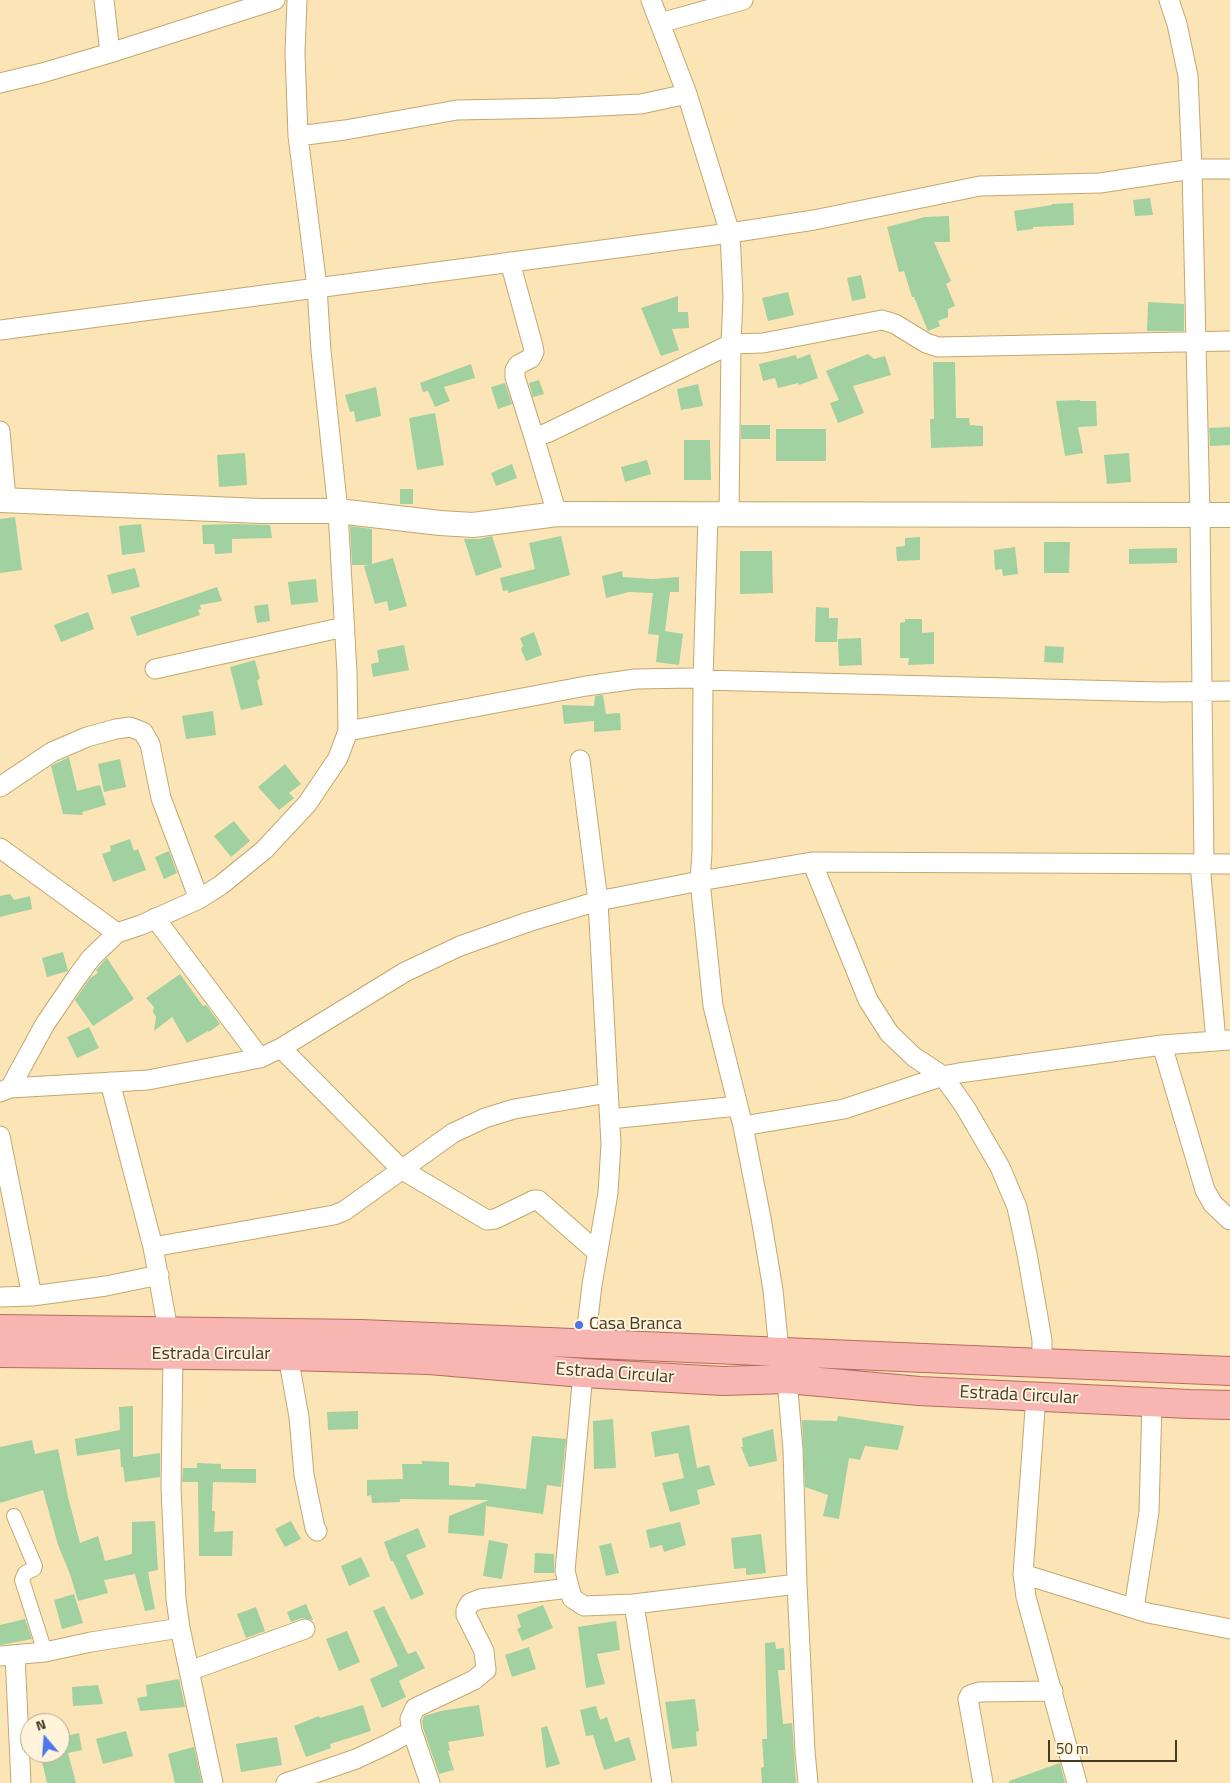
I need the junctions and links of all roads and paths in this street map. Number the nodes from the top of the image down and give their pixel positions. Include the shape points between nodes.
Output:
1 (104, 0) edge
2 (275, 0) edge
3 (297, 0) edge
4 (651, 0) edge
5 (742, 0) edge
6 (1169, 0) edge
7 (660, 23) junction
8 (110, 53) junction
9 (0, 83) edge
10 (687, 94) junction
11 (298, 136) junction
12 (1192, 169) junction
13 (1230, 169) edge
14 (730, 233) junction
15 (510, 262) junction
16 (317, 287) junction
17 (0, 330) edge
18 (1196, 340) junction
19 (1230, 341) edge
20 (730, 344) junction
21 (0, 431) edge
22 (534, 437) junction
23 (3, 500) edge
24 (338, 511) junction
25 (557, 514) junction
26 (718, 515) junction
27 (1200, 515) junction
28 (1230, 515) edge
29 (344, 627) junction
30 (155, 669) dead end
31 (703, 680) junction
32 (1201, 691) junction
33 (1230, 691) edge
34 (348, 731) junction
35 (580, 760) dead end
36 (0, 787) edge
37 (0, 848) edge
38 (812, 862) junction
39 (1202, 864) junction
40 (1230, 864) edge
41 (700, 881) junction
42 (198, 899) junction
43 (598, 901) junction
44 (155, 918) junction
45 (117, 933) junction
46 (1223, 1040) edge
47 (1162, 1045) junction
48 (281, 1048) junction
49 (260, 1058) junction
50 (943, 1076) junction
51 (110, 1082) junction
52 (5, 1090) edge
53 (608, 1093) junction
54 (738, 1106) junction
55 (610, 1120) junction
56 (742, 1126) junction
57 (0, 1136) edge
58 (401, 1169) junction
59 (1228, 1218) edge
60 (153, 1247) junction
61 (597, 1252) junction
62 (159, 1275) junction
63 (32, 1296) junction
64 (0, 1297) edge
65 (0, 1329) edge
66 (171, 1342) junction
67 (586, 1344) junction
68 (779, 1351) junction
69 (0, 1353) edge
70 (288, 1356) junction
71 (1042, 1363) junction
72 (1230, 1371) edge
73 (583, 1373) junction
74 (787, 1379) junction
75 (1036, 1396) junction
76 (1152, 1402) junction
77 (1230, 1405) edge
78 (14, 1516) dead end
79 (317, 1531) dead end
80 (1023, 1574) junction
81 (796, 1584) junction
82 (569, 1588) junction
83 (634, 1604) junction
84 (1134, 1608) junction
85 (180, 1628) junction
86 (306, 1629) dead end
87 (1230, 1629) edge
88 (45, 1652) junction
89 (8, 1656) edge
90 (189, 1671) junction
91 (1052, 1691) junction
92 (412, 1731) junction
93 (21, 1783) edge
94 (213, 1783) edge
95 (286, 1783) edge
96 (430, 1783) edge
97 (662, 1783) edge
98 (808, 1783) edge
99 (983, 1783) edge
100 (1077, 1783) edge

1 - 8 street
2 - 8 street
3 - 11 street
4 - 7 street
5 - 7 street
6 - 12 street via 1188,76
7 - 10 street
8 - 9 street
10 - 11 street via 641,104 457,110
10 - 14 street
11 - 16 street
12 - 13 street
12 - 14 street via 1100,183 980,186 814,220
12 - 18 street
14 - 15 street
14 - 20 street via 733,297
15 - 16 street
15 - 22 street via 534,352 515,370
16 - 17 street
16 - 24 street
18 - 19 street
18 - 20 street via 938,347 882,320 763,343
18 - 27 street
20 - 22 street
20 - 26 street
21 - 23 street
22 - 25 street
23 - 24 street via 261,511
24 - 25 street via 474,525
24 - 29 street
25 - 26 street
26 - 27 street
26 - 31 street
27 - 28 street
27 - 32 street
29 - 30 street
29 - 34 street
31 - 32 street
31 - 34 street via 636,679 586,686
31 - 41 street
32 - 33 street
32 - 39 street
34 - 42 street via 338,758 307,804 264,850
35 - 43 street
36 - 42 street via 52,752 87,737 123,728 142,732 150,744 161,798
37 - 45 street
38 - 39 street
38 - 41 street
38 - 50 street via 868,1000 889,1032 914,1057
39 - 40 street
39 - 46 street
41 - 43 street
41 - 54 street via 713,1006
42 - 44 street
43 - 48 street via 460,946 405,972
43 - 53 street
44 - 45 street
44 - 49 street
45 - 52 street via 76,977
46 - 47 street
47 - 50 street
47 - 59 street via 1205,1190 1213,1204
48 - 49 street
48 - 58 street
49 - 51 street via 148,1080
50 - 56 street via 844,1109
50 - 71 street via 1000,1167 1018,1207 1036,1299
51 - 52 street
51 - 60 street
53 - 55 street
53 - 58 street via 514,1109 485,1118 453,1133
54 - 55 street
54 - 56 street
55 - 61 street via 608,1193
56 - 68 street via 770,1272
57 - 63 street
58 - 60 street via 334,1215
58 - 61 street via 487,1220 538,1200
60 - 62 street
61 - 67 street
62 - 63 street
62 - 66 street
63 - 64 street
65 - 66 main road
66 - 67 main road via 360,1334
66 - 69 main road, Estrada Circular
66 - 70 main road, Estrada Circular
66 - 85 street via 171,1487
67 - 68 main road
68 - 71 main road
70 - 73 main road, Estrada Circular via 429,1360
70 - 79 street via 299,1417 304,1475
71 - 72 main road
73 - 74 main road, Estrada Circular via 723,1381
73 - 82 street via 565,1571
74 - 75 main road, Estrada Circular via 919,1391
74 - 81 street via 793,1450
75 - 76 main road, Estrada Circular
75 - 80 street
76 - 77 main road, Estrada Circular
76 - 84 street via 1149,1512
78 - 88 street via 35,1566 24,1574 22,1580
80 - 84 street
80 - 91 street via 1026,1597
81 - 83 street
81 - 98 street
82 - 83 street via 572,1598 584,1606
82 - 92 street via 470,1602 466,1615 484,1651 486,1670 474,1680 415,1708 410,1719
83 - 97 street
84 - 87 street
85 - 88 street
85 - 90 street
86 - 90 street
88 - 89 street
89 - 93 street
90 - 94 street
91 - 99 street via 970,1694 968,1699
91 - 100 street
92 - 95 street via 356,1758
92 - 96 street

